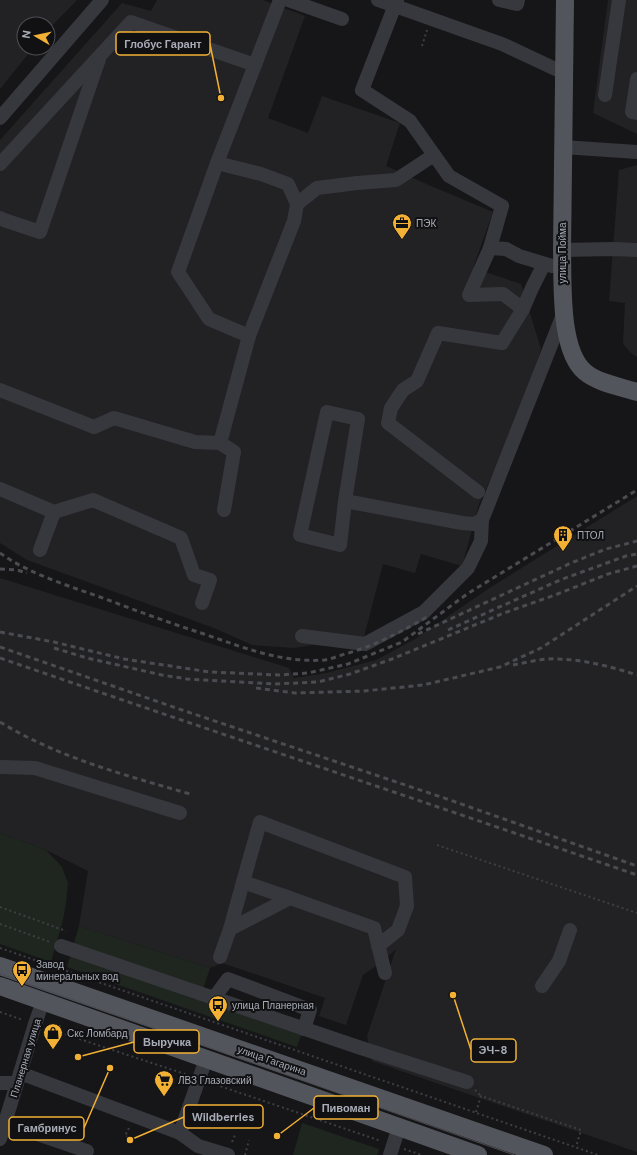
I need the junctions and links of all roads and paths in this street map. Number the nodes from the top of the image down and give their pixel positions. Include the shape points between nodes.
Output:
1 (280, 0) edge
2 (288, 0) edge
3 (378, 0) edge
4 (499, 0) edge
5 (518, 0) edge
6 (565, 0) edge
7 (619, 0) edge
8 (98, 2) edge
9 (396, 3) edge
10 (342, 19) dead end
11 (101, 55) junction
12 (254, 65) junction
13 (564, 73) junction
14 (637, 79) edge
15 (605, 95) dead end
16 (2, 110) edge
17 (637, 113) edge
18 (563, 147) junction
19 (637, 152) edge
20 (434, 155) junction
21 (217, 163) junction
22 (0, 164) edge
23 (297, 204) junction
24 (0, 218) edge
25 (490, 248) junction
26 (562, 250) junction
27 (637, 250) edge
28 (544, 264) junction
29 (562, 268) junction
30 (524, 309) junction
31 (564, 312) junction
32 (250, 336) junction
33 (0, 390) edge
34 (637, 392) edge
35 (220, 443) junction
36 (0, 489) edge
37 (478, 492) dead end
38 (345, 502) junction
39 (224, 510) dead end
40 (54, 512) junction
41 (482, 520) junction
42 (40, 550) dead end
43 (202, 603) dead end
44 (302, 636) dead end
45 (0, 767) edge
46 (180, 813) dead end
47 (438, 845) dead end
48 (243, 882) junction
49 (290, 898) junction
50 (0, 907) edge
51 (637, 913) edge
52 (0, 924) edge
53 (374, 928) junction
54 (230, 929) junction
55 (398, 930) junction
56 (570, 930) dead end
57 (66, 931) dead end
58 (62, 946) joint
59 (378, 946) junction
60 (0, 948) edge
61 (220, 957) dead end
62 (0, 966) edge
63 (385, 973) dead end
64 (49, 983) junction
65 (0, 986) edge
66 (542, 986) dead end
67 (214, 998) junction
68 (43, 1001) junction
69 (286, 1001) junction
70 (273, 1018) junction
71 (304, 1029) junction
72 (206, 1059) junction
73 (18, 1078) junction
74 (467, 1082) dead end
75 (0, 1083) edge
76 (476, 1113) junction
77 (5, 1123) junction
78 (399, 1127) junction
79 (180, 1133) junction
80 (0, 1139) edge
81 (249, 1140) dead end
82 (576, 1147) junction
83 (91, 1154) edge
84 (228, 1155) edge
85 (245, 1155) edge
86 (390, 1155) edge
87 (478, 1155) edge
88 (544, 1155) edge
89 (598, 1155) edge

1 - 12 street
2 - 10 street
3 - 9 street
4 - 5 street via 517,4
6 - 13 main road, улица Пойма
7 - 15 street
8 - 16 street
9 - 13 street via 502,44
9 - 20 street via 362,90 410,121
11 - 12 street via 131,22
11 - 22 street
11 - 24 street via 40,232
12 - 21 street
13 - 18 main road, улица Пойма
14 - 17 street via 632,112
18 - 19 street
18 - 26 main road, улица Пойма
20 - 23 street via 396,180 317,188
20 - 25 street via 449,176 502,206
21 - 23 street via 288,184
21 - 32 street via 178,272 209,319
23 - 32 street via 294,221
25 - 28 street via 506,249
25 - 30 street via 469,295 503,294
26 - 27 street
26 - 29 main road, улица Пойма
28 - 29 street
28 - 30 street
29 - 31 main road, улица Пойма
30 - 37 street via 502,343 438,333 417,381 403,390 391,408 388,423
31 - 34 main road, улица Пойма via 566,335 577,362 585,372 597,379
31 - 41 street
32 - 35 street
33 - 35 street via 94,427 114,418 195,442
35 - 39 street via 234,452
36 - 40 street
38 - 38 street via 340,545 300,535 327,412 358,419
38 - 41 street via 462,523 474,524
40 - 42 street
40 - 43 street via 93,500 181,538 194,575 210,580
41 - 44 street via 481,541 468,568 424,612 365,644
45 - 46 street via 35,768
47 - 51 path
48 - 49 street
48 - 54 street
48 - 55 street via 260,822 405,877 407,906
49 - 53 street
49 - 54 street
50 - 57 path
52 - 58 path
53 - 55 street
53 - 59 street
54 - 61 street
55 - 59 street
56 - 66 street via 559,961
58 - 67 street
59 - 63 street
60 - 76 path
62 - 64 main road, улица Гагарина
64 - 68 main road
64 - 88 main road, улица Гагарина
65 - 68 main road, улица Гагарина
67 - 69 street via 228,979
67 - 70 street
68 - 72 main road, улица Гагарина
68 - 73 street, Планерная улица
69 - 70 street
69 - 71 street via 310,1010
70 - 71 street
71 - 74 street
72 - 78 main road, улица Гагарина
72 - 79 street
73 - 75 street
73 - 77 street, Планерная улица
73 - 79 street
76 - 82 path
76 - 82 path via 481,1096 581,1130
77 - 80 street, Планерная улица
77 - 83 street
78 - 86 street
78 - 87 main road, улица Гагарина
79 - 84 street via 198,1146
81 - 85 path
82 - 89 path

